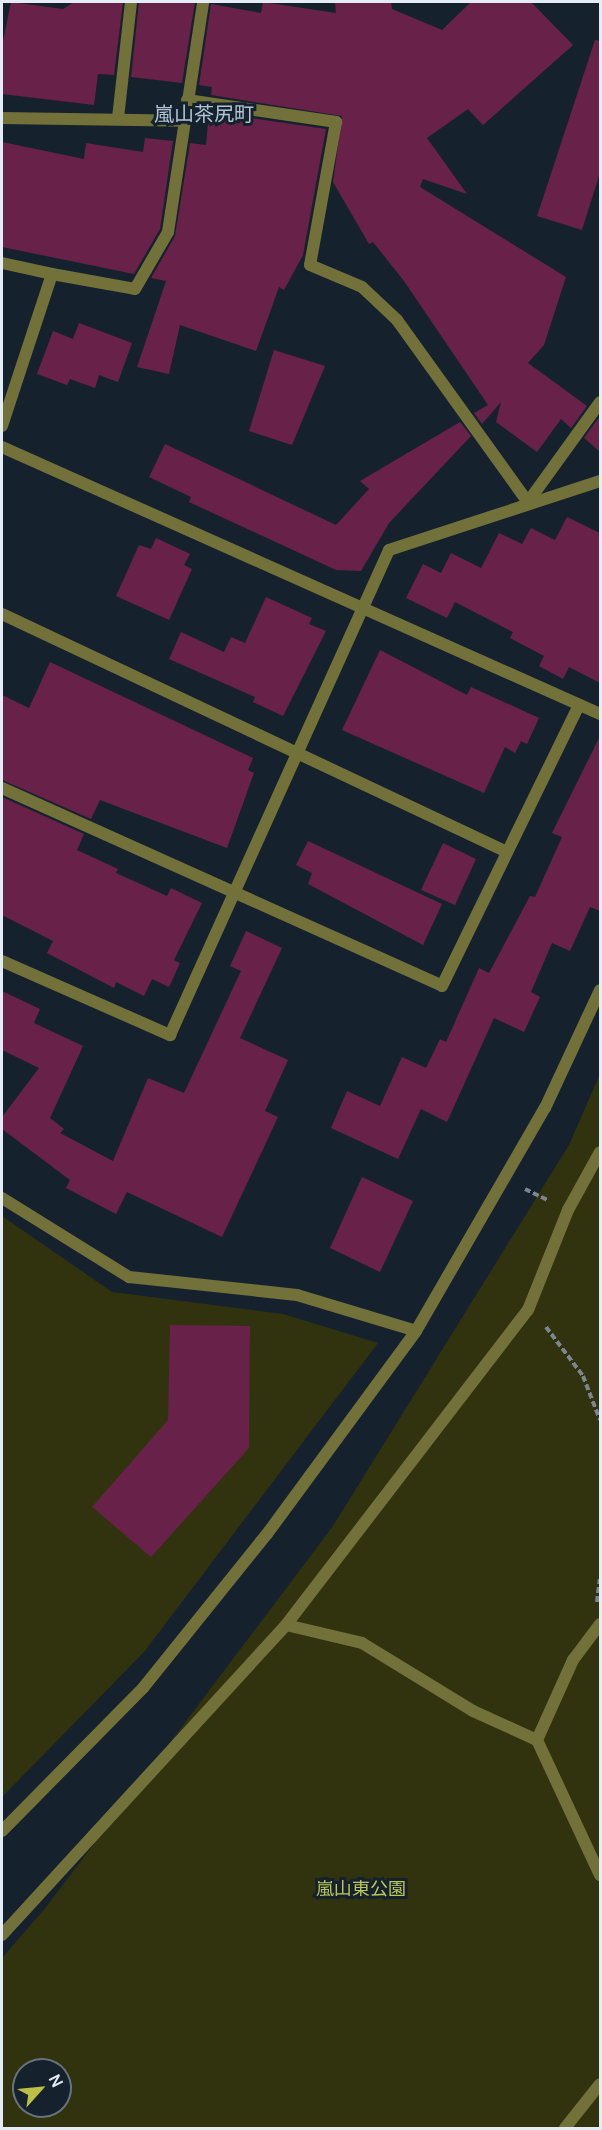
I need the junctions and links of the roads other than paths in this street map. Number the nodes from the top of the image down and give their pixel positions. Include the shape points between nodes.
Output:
1 (131, 2) edge
2 (203, 2) edge
3 (186, 100) junction
4 (2, 118) edge
5 (118, 118) junction
6 (184, 120) junction
7 (2, 263) edge
8 (52, 274) junction
9 (600, 402) edge
10 (2, 426) edge
11 (2, 447) edge
12 (600, 481) edge
13 (528, 502) junction
14 (364, 604) junction
15 (2, 615) edge
16 (579, 705) junction
17 (600, 714) edge
18 (298, 752) junction
19 (2, 788) edge
20 (507, 852) junction
21 (234, 893) junction
22 (2, 960) edge
23 (600, 990) edge
24 (600, 1152) edge
25 (2, 1198) edge
26 (416, 1330) junction
27 (600, 1624) edge
28 (286, 1626) junction
29 (537, 1740) junction
30 (2, 1831) edge
31 (600, 1875) edge
32 (2, 1935) edge
33 (600, 2084) edge
34 (565, 2128) edge

1 - 5 street
2 - 3 street
3 - 6 street
3 - 13 street via 336,122 310,265 362,287 397,320
4 - 5 street
5 - 6 street
6 - 8 street via 168,232 135,289
7 - 8 street
8 - 10 street
9 - 13 street
11 - 14 street
12 - 13 street
13 - 14 street via 389,550
14 - 16 street
14 - 18 street
15 - 18 street
16 - 17 street
16 - 20 street
18 - 20 street
18 - 21 street
19 - 21 street
20 - 21 street via 442,986
21 - 22 street via 170,1035
23 - 26 street via 505,1179
24 - 28 street via 568,1209 528,1310
25 - 26 street via 129,1277 297,1295
26 - 30 street via 267,1534 143,1688
27 - 29 street via 573,1660
28 - 29 street via 362,1643 473,1711
28 - 32 street
29 - 31 street
33 - 34 street

